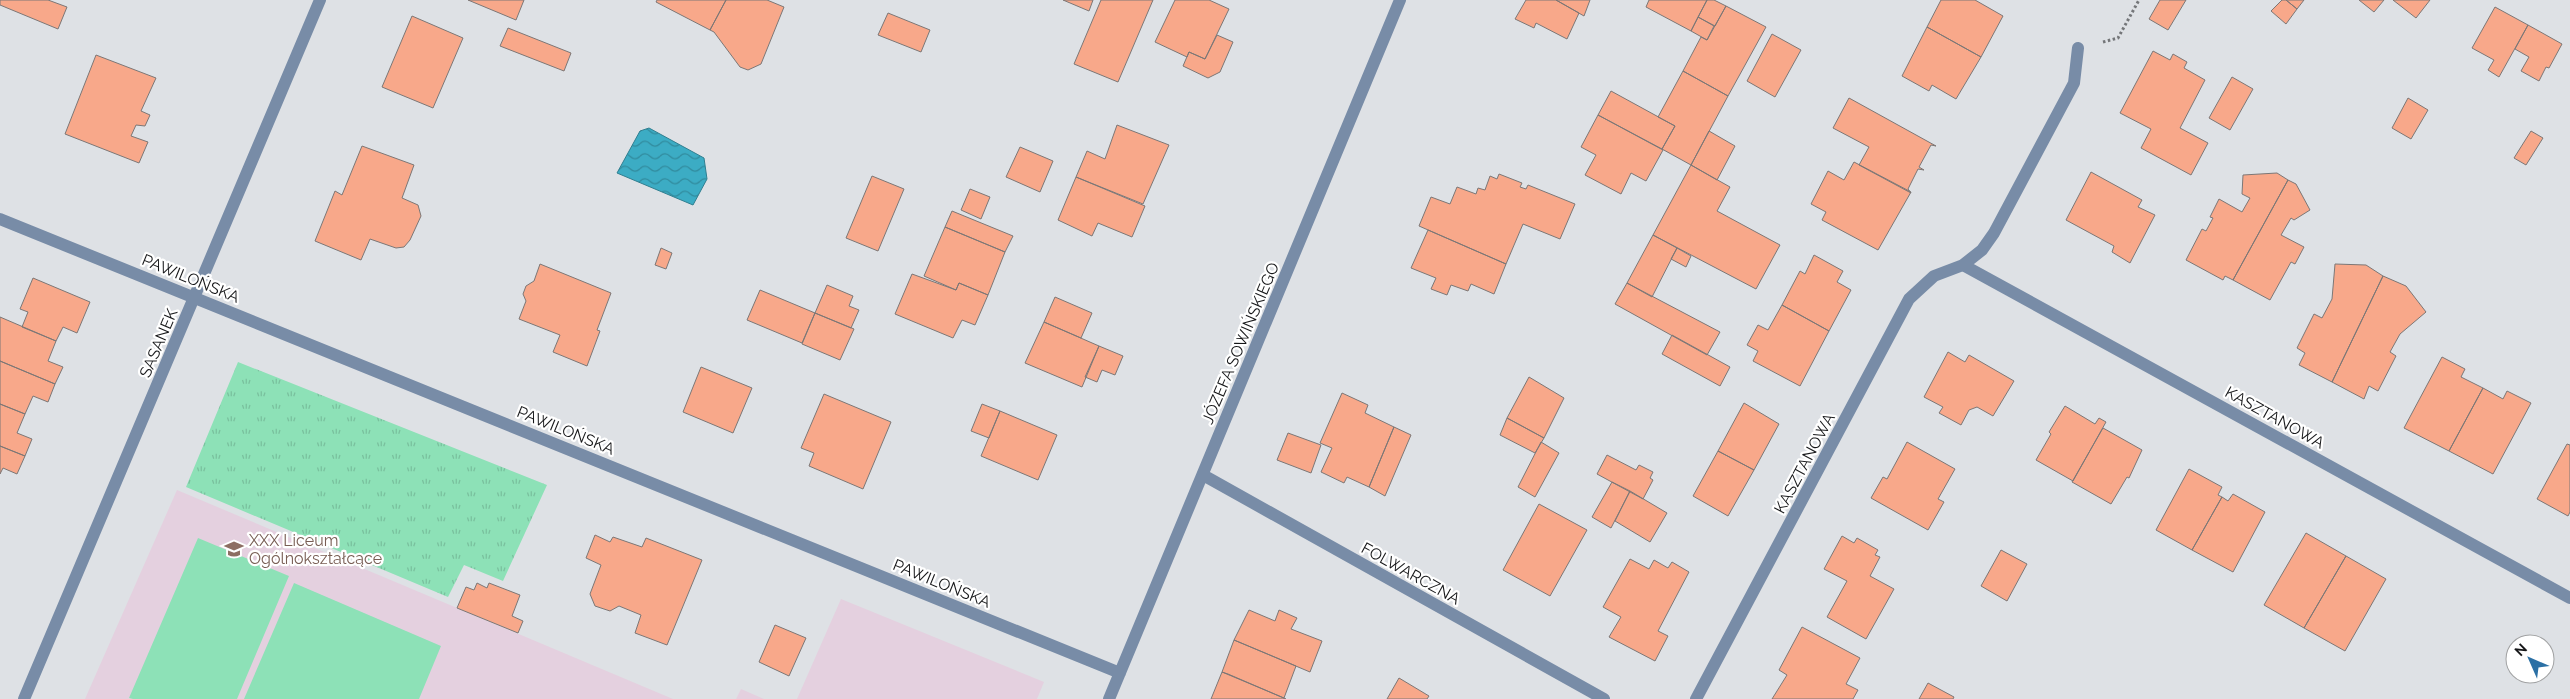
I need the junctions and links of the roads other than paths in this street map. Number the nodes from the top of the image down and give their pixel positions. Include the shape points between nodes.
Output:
1 (320, 0) edge
2 (1400, 0) edge
3 (2078, 48) road end
4 (0, 219) edge
5 (1963, 265) junction
6 (195, 297) junction
7 (1203, 475) junction
8 (2570, 598) edge
9 (1120, 673) junction
10 (24, 699) edge
11 (1109, 699) edge
12 (1604, 699) edge
13 (1696, 699) edge

1 - 6 street, SASANEK
2 - 7 street, JÓZEFA SOWIŃSKIEGO
3 - 5 street, KASZTANOWA via 2074,83 1994,233 1982,250
4 - 6 street, PAWILOŃSKA
5 - 8 street, KASZTANOWA
5 - 13 street, KASZTANOWA via 1934,276 1909,299
6 - 9 street, PAWILOŃSKA
6 - 10 street, SASANEK
7 - 9 street, JÓZEFA SOWIŃSKIEGO
7 - 12 street, FOLWARCZNA
9 - 11 street, JÓZEFA SOWIŃSKIEGO

